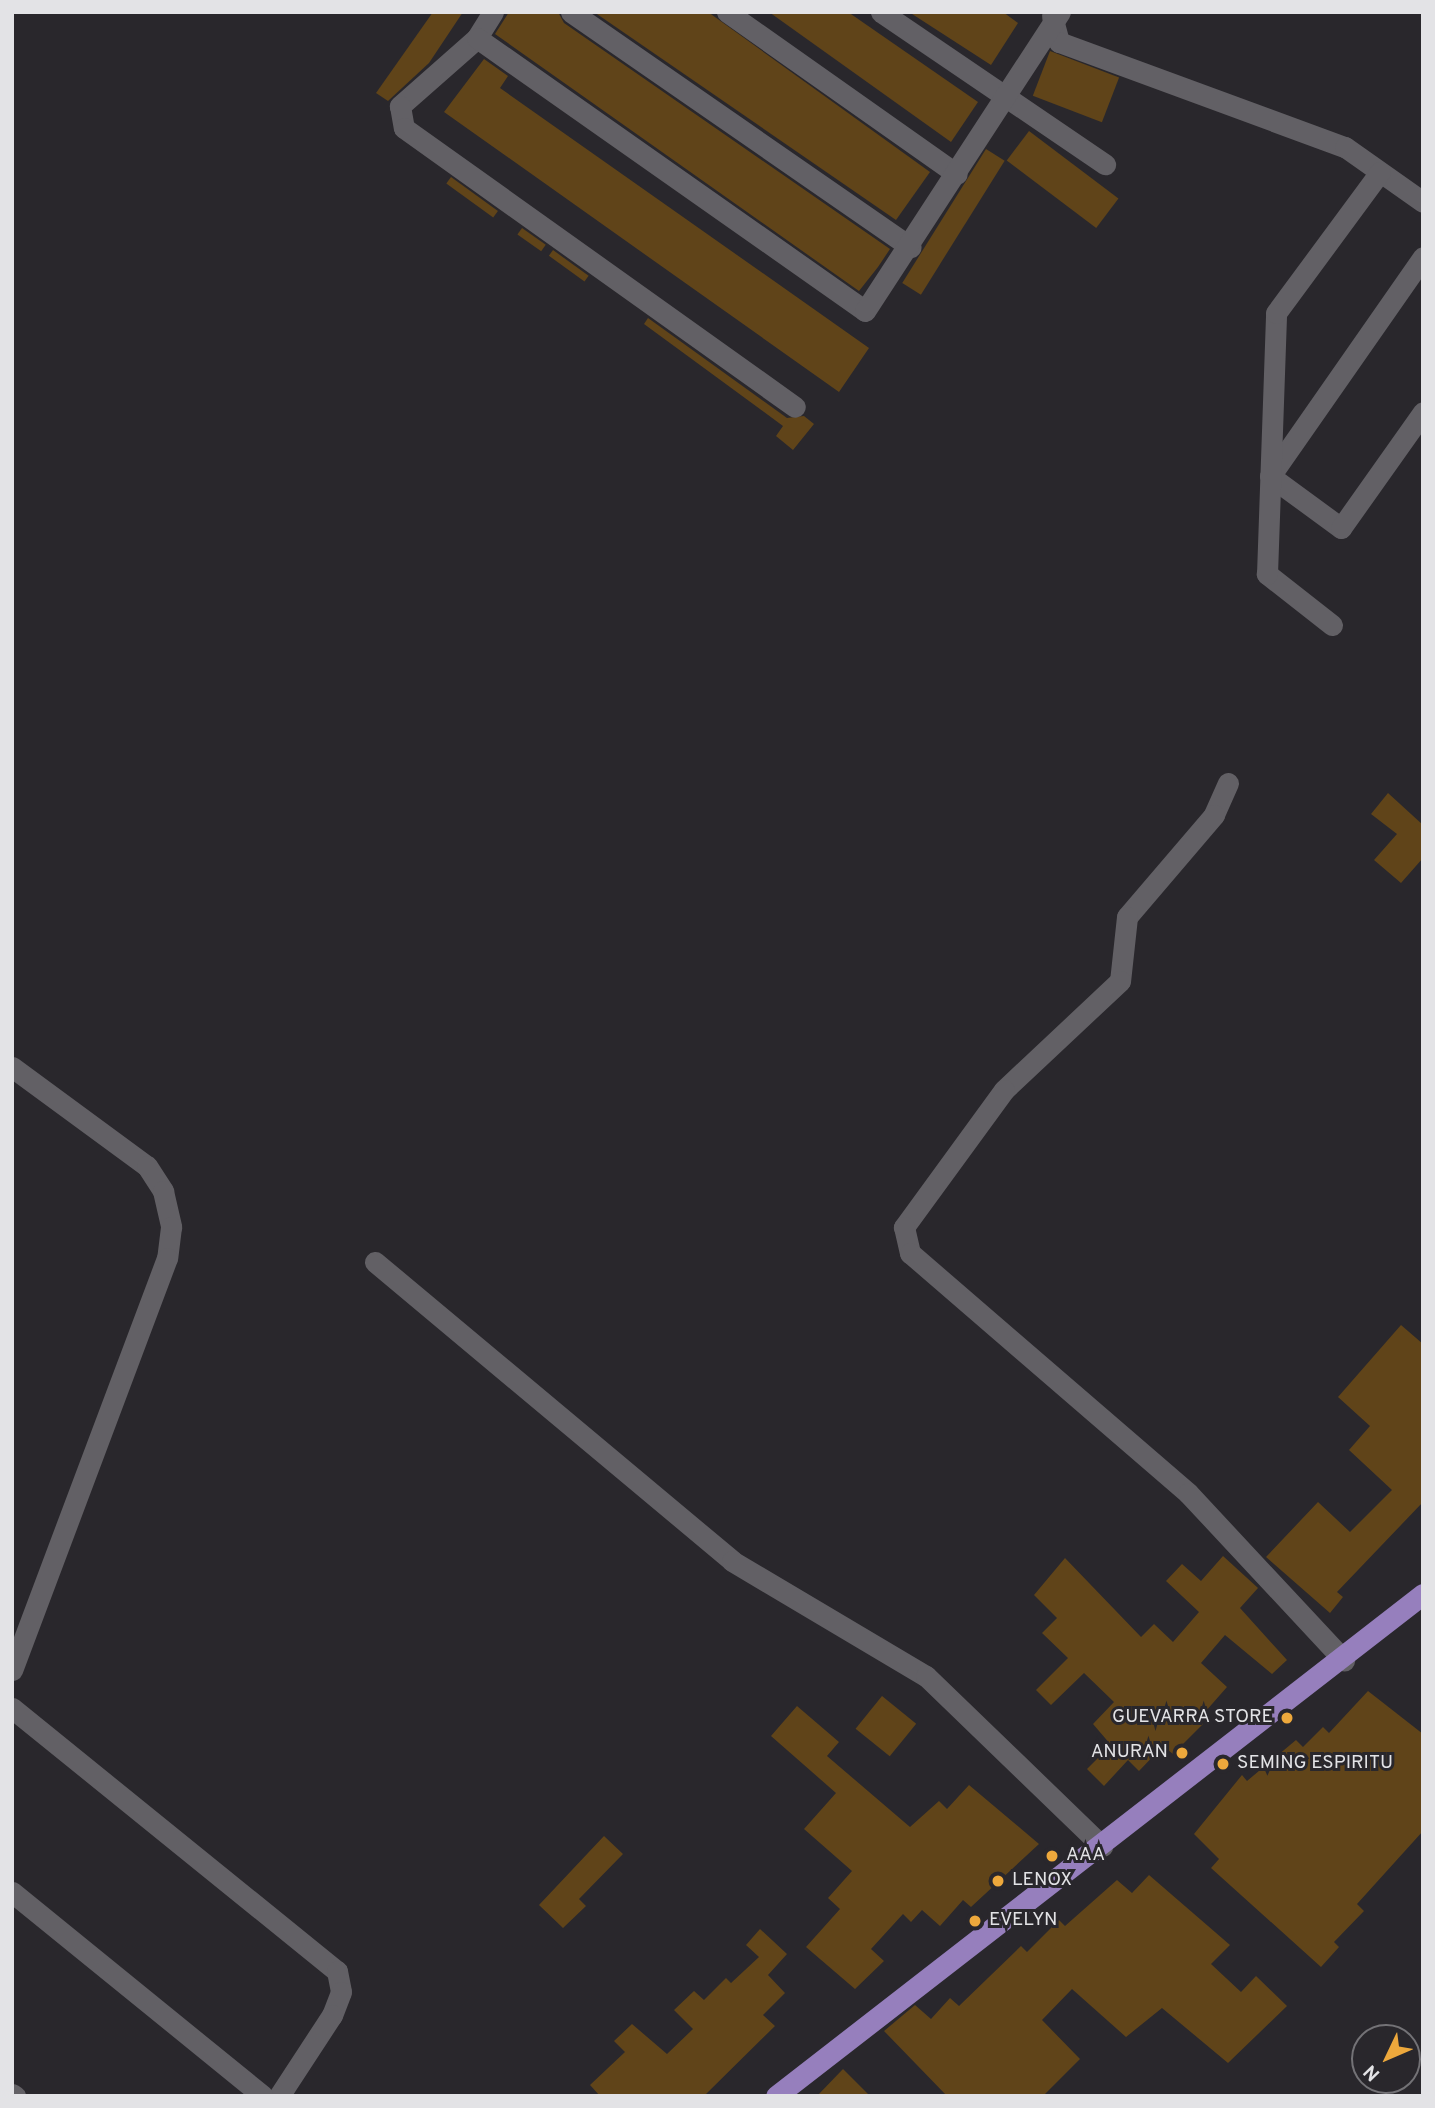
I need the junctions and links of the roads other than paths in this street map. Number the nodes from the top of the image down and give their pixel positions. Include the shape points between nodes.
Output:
1 (493, 12) edge
2 (571, 12) edge
3 (727, 12) edge
4 (881, 12) edge
5 (1054, 15) edge
6 (477, 38) junction
7 (1006, 97) junction
8 (1105, 164) dead end
9 (1380, 172) junction
10 (957, 174) junction
11 (1423, 202) edge
12 (911, 247) junction
13 (1423, 257) edge
14 (795, 407) dead end
15 (1423, 412) edge
16 (1270, 475) junction
17 (1332, 625) dead end
18 (1227, 783) dead end
19 (12, 1067) edge
20 (375, 1262) dead end
21 (1423, 1594) edge
22 (1344, 1660) junction
23 (12, 1670) edge
24 (12, 1708) edge
25 (1102, 1846) junction
26 (12, 1892) edge
27 (263, 2096) edge
28 (279, 2096) edge
29 (776, 2096) edge

1 - 6 street
2 - 12 street
3 - 10 street
4 - 7 street
5 - 7 street
5 - 9 street via 1059,43 1345,147
6 - 12 street via 852,305 865,310 875,303
6 - 14 street via 400,106 404,128
7 - 8 street
7 - 10 street
9 - 11 street
9 - 16 street via 1276,313
10 - 12 street
13 - 16 street
15 - 16 street via 1341,528
16 - 17 street via 1267,574
18 - 22 street via 1214,815 1127,917 1120,981 1004,1090 904,1227 910,1253 1188,1493
19 - 23 street via 147,1166 163,1191 172,1227 167,1258
20 - 25 street via 732,1561 926,1676
21 - 22 main road
22 - 25 main road
24 - 28 street via 337,1971 341,1992 332,2015
25 - 29 main road
26 - 27 street

